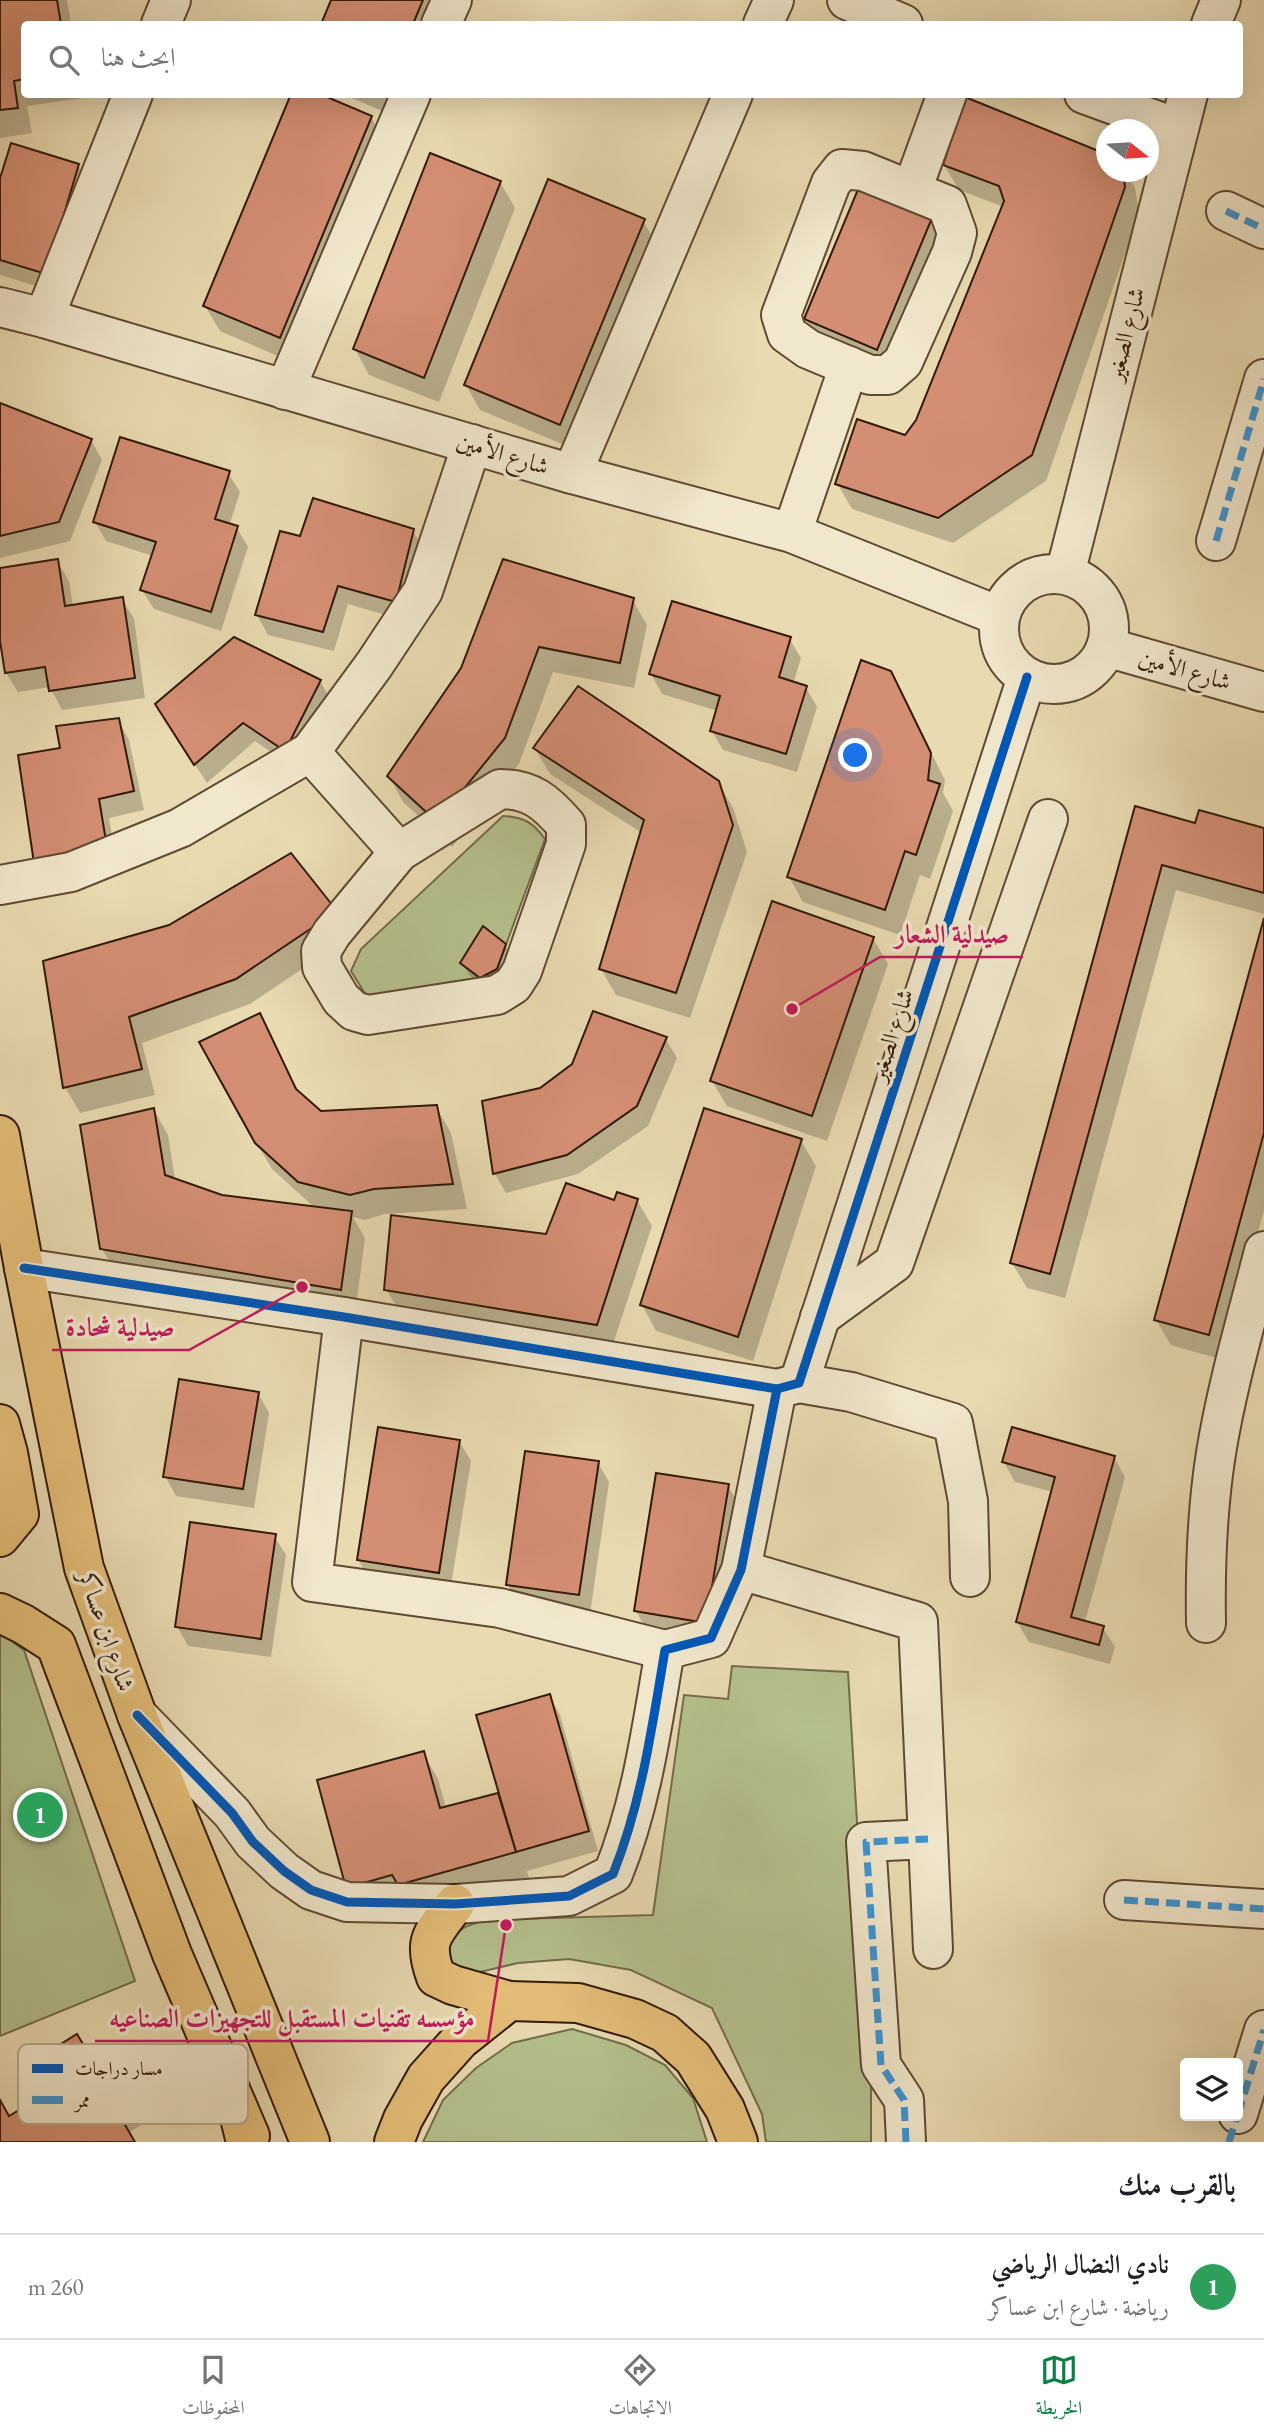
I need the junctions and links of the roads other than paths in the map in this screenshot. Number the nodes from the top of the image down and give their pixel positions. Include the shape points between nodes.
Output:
1 (170, 0) edge
2 (452, 0) edge
3 (774, 0) edge
4 (847, 0) edge
5 (1221, 0) edge
6 (162, 21) edge
7 (442, 21) edge
8 (764, 21) edge
9 (896, 21) edge
10 (1212, 21) edge
11 (131, 98) edge
12 (409, 98) edge
13 (731, 98) edge
14 (946, 98) edge
15 (1107, 98) edge
16 (1182, 111) edge
17 (912, 190) junction
18 (1226, 211) dead end
19 (1264, 229) edge
20 (0, 307) edge
21 (44, 318) junction
22 (849, 366) junction
23 (1264, 379) edge
24 (285, 390) junction
25 (472, 444) junction
26 (572, 474) junction
27 (792, 533) junction
28 (1216, 541) dead end
29 (1065, 574) junction
30 (999, 616) junction
31 (1106, 647) junction
32 (1027, 677) junction
33 (1264, 692) edge
34 (310, 752) junction
35 (1048, 819) dead end
36 (399, 852) junction
37 (0, 885) edge
38 (0, 1135) edge
39 (1264, 1251) edge
40 (24, 1268) junction
41 (344, 1317) junction
42 (820, 1317) junction
43 (788, 1386) junction
44 (0, 1424) edge
45 (10, 1525) edge
46 (741, 1570) junction
47 (970, 1577) dead end
48 (0, 1613) edge
49 (1206, 1623) dead end
50 (665, 1650) junction
51 (136, 1715) junction
52 (928, 1839) junction
53 (1124, 1900) dead end
54 (454, 1903) junction
55 (1264, 1909) edge
56 (933, 1949) dead end
57 (509, 2001) junction
58 (1264, 2030) edge
59 (209, 2044) edge
60 (1243, 2099) edge
61 (1236, 2121) edge
62 (241, 2124) edge
63 (253, 2142) edge
64 (310, 2142) edge
65 (394, 2142) edge
66 (737, 2142) edge
67 (906, 2142) edge
68 (1229, 2142) edge

1 - 6 street
2 - 7 street
3 - 8 street
4 - 9 street
5 - 10 street
11 - 21 street
12 - 24 street
13 - 26 street
14 - 17 street
15 - 16 street
16 - 29 street, شارع الصغير
17 - 22 street via 947,205 957,233 952,252 903,362 888,375 870,375
17 - 22 street via 863,171 842,169 831,183 781,315 787,334 808,349
18 - 19 street
20 - 21 street, شارع الأمين
21 - 24 street, شارع الأمين
22 - 27 street
23 - 28 street
24 - 25 street, شارع الأمين
25 - 26 street, شارع الأمين
25 - 34 street via 423,590
26 - 27 street, شارع الأمين
27 - 30 street, شارع الأمين
29 - 30 street via 1040,575 1017,587
29 - 31 street via 1100,598 1108,617
30 - 32 street via 1004,654
31 - 32 street via 1084,676 1067,683 1049,684
31 - 33 street, شارع الأمين
32 - 42 street, شارع الصغير
34 - 36 street
34 - 37 street via 180,828 71,872
35 - 42 street via 894,1263
36 - 36 street via 500,789 517,789 551,807 566,825 565,844 522,971 513,985 497,995 368,1015 354,1011 341,999 322,967 321,951
38 - 40 main road, شارع ابن عساكر
39 - 49 street via 1216,1452 1206,1555
40 - 41 street
40 - 51 main road, شارع ابن عساكر via 84,1568
41 - 43 street
41 - 50 street via 312,1582 500,1608
42 - 43 street, شارع الصغير
43 - 46 street, شارع الصغير
43 - 47 street via 851,1392 953,1423 968,1501
44 - 45 main road via 8,1453
46 - 50 street, شارع الصغير via 711,1638
46 - 52 street via 918,1622
48 - 59 main road, شارع ابن عساكر via 56,1645
50 - 54 street via 646,1764 626,1843 613,1874 569,1896
51 - 54 street via 232,1813 253,1842 312,1890 347,1902
51 - 64 main road, شارع ابن عساكر
52 - 56 street
52 - 67 street via 866,1842 881,2065 904,2100
53 - 55 street
54 - 57 main road via 429,1939 428,1956 436,1977
57 - 65 main road via 460,2040 426,2078
57 - 66 main road via 578,2003 635,2018 665,2033 693,2058 725,2109
58 - 60 street
61 - 68 street
62 - 63 main road, شارع ابن عساكر

